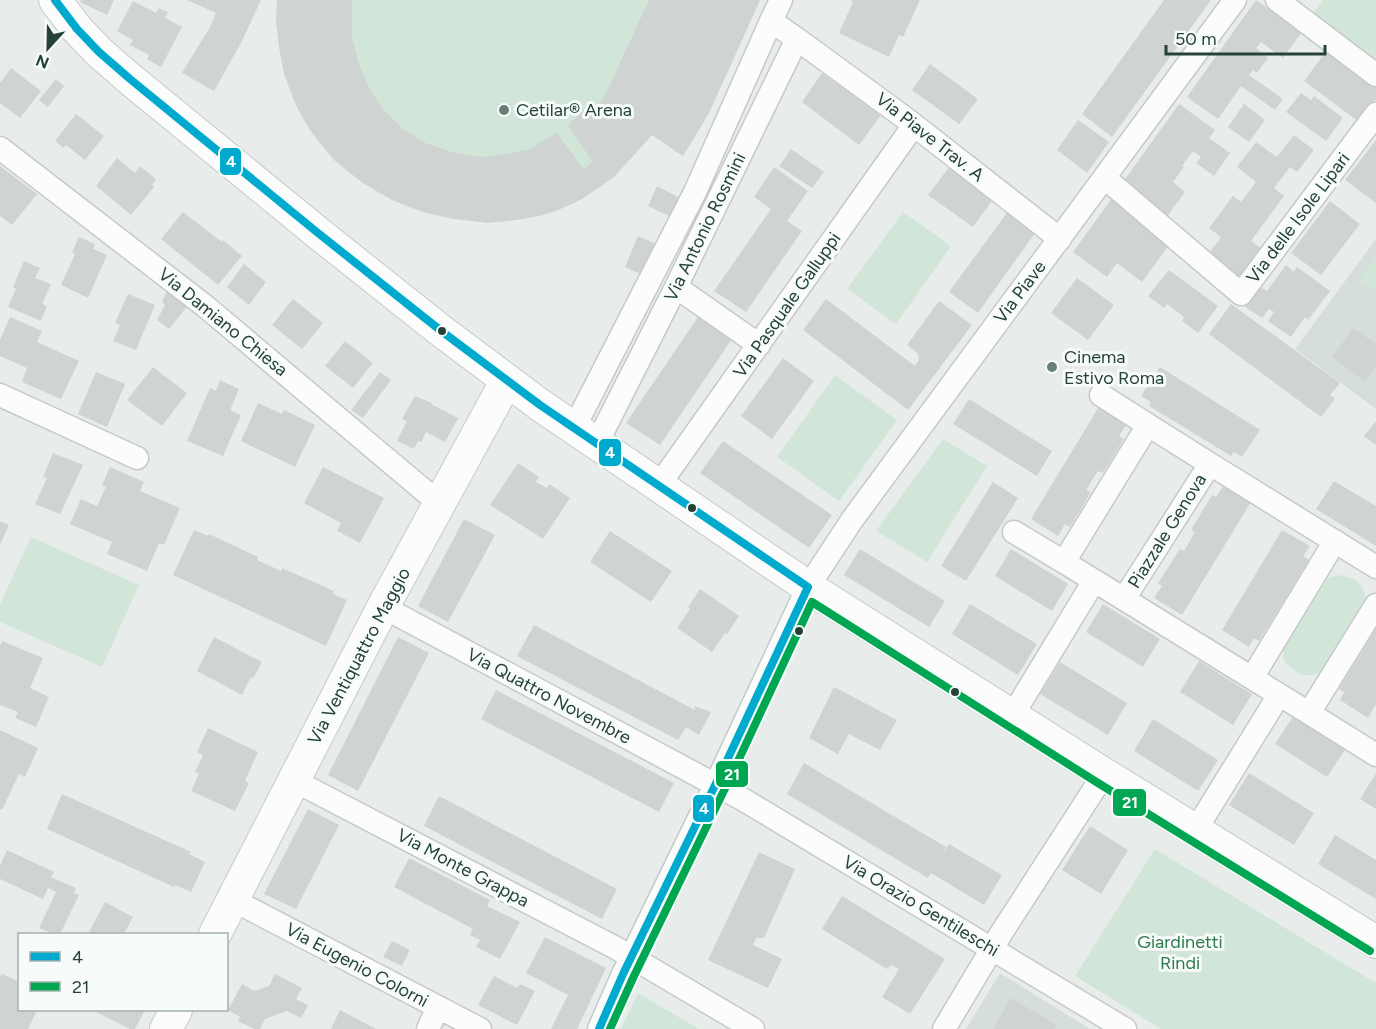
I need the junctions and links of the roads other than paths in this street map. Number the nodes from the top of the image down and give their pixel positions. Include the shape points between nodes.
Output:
1 (55, 0) edge
2 (781, 0) edge
3 (1235, 0) edge
4 (1278, 0) edge
5 (1305, 8) edge
6 (771, 21) junction
7 (797, 39) junction
8 (1376, 75) edge
9 (1376, 114) edge
10 (914, 125) junction
11 (0, 148) edge
12 (1105, 178) junction
13 (1059, 239) junction
14 (676, 287) junction
15 (759, 345) junction
16 (507, 380) junction
17 (0, 395) edge
18 (1101, 395) dead end
19 (1149, 425) junction
20 (586, 435) junction
21 (136, 458) dead end
22 (1210, 464) junction
23 (659, 485) junction
24 (440, 504) junction
25 (1014, 532) dead end
26 (1335, 541) junction
27 (1064, 562) junction
28 (1376, 567) edge
29 (1094, 581) junction
30 (808, 587) junction
31 (1124, 599) junction
32 (1376, 605) edge
33 (383, 607) junction
34 (1252, 678) junction
35 (1279, 695) junction
36 (1309, 713) junction
37 (1012, 716) junction
38 (1376, 754) edge
39 (1104, 774) junction
40 (295, 781) junction
41 (716, 784) junction
42 (1195, 831) junction
43 (233, 900) junction
44 (216, 933) edge
45 (1375, 938) edge
46 (992, 948) junction
47 (632, 957) junction
48 (438, 1007) junction
49 (175, 1011) edge
50 (166, 1029) edge
51 (428, 1029) edge
52 (480, 1029) edge
53 (599, 1029) edge
54 (753, 1029) edge
55 (944, 1029) edge
56 (1125, 1029) edge

1 - 16 street via 77,29 130,79 327,241
2 - 6 street, Via Antonio Rosmini
3 - 12 street, Via Piave
4 - 5 street
5 - 8 street
6 - 7 street
6 - 20 street, Via Antonio Rosmini
7 - 10 street, Via Piave Trav. A
7 - 14 street, Via Antonio Rosmini
9 - 12 street, Via delle Isole Lipari via 1241,294
10 - 13 street, Via Piave Trav. A
10 - 15 street, Via Pasquale Galluppi
11 - 24 street, Via Damiano Chiesa via 205,306
12 - 13 street, Via Piave
13 - 30 street, Via Piave via 852,520
14 - 15 street
14 - 20 street, Via Antonio Rosmini
15 - 23 street, Via Pasquale Galluppi
16 - 20 street
16 - 24 street, Via Ventiquattro Maggio
17 - 21 street
18 - 19 street, Piazzale Genova
19 - 22 street, Piazzale Genova
19 - 27 street
20 - 23 street
22 - 26 street
22 - 31 street, Piazzale Genova
23 - 30 street
24 - 33 street, Via Ventiquattro Maggio
25 - 27 street, Piazzale Genova
26 - 28 street
26 - 34 street
27 - 29 street, Piazzale Genova
29 - 31 street, Piazzale Genova
29 - 37 street
30 - 37 street
30 - 41 street, Via Piave
31 - 34 street
32 - 36 street
33 - 40 street, Via Ventiquattro Maggio
33 - 41 street, Via Quattro Novembre
34 - 35 street
35 - 36 street
35 - 42 street
36 - 38 street
37 - 39 street
39 - 42 street
39 - 46 street
40 - 43 street, Via Ventiquattro Maggio
40 - 47 street, Via Monte Grappa
41 - 46 street, Via Orazio Gentileschi
41 - 47 street, Via Piave
42 - 45 street
43 - 44 street, Via Ventiquattro Maggio
43 - 48 street, Via Eugenio Colorni
46 - 55 street
46 - 56 street, Via Orazio Gentileschi
47 - 53 street, Via Piave
47 - 54 street, Via Monte Grappa
48 - 51 street
48 - 52 street, Via Eugenio Colorni
49 - 50 street

